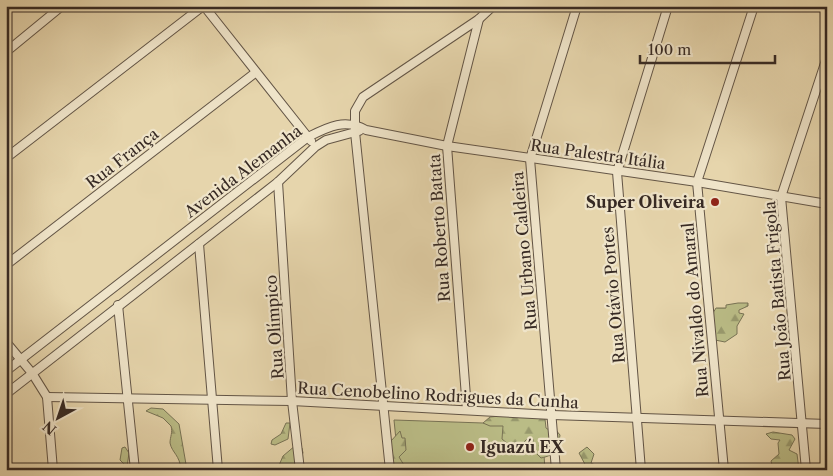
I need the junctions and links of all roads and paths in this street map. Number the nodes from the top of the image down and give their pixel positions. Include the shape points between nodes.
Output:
1 (62, 6) edge
2 (203, 6) edge
3 (493, 6) edge
4 (577, 6) edge
5 (668, 6) edge
6 (754, 6) edge
7 (479, 19) junction
8 (6, 52) edge
9 (827, 57) edge
10 (255, 72) junction
11 (355, 128) junction
12 (308, 137) junction
13 (447, 146) junction
14 (315, 147) junction
15 (6, 158) edge
16 (530, 159) junction
17 (617, 172) junction
18 (278, 182) junction
19 (697, 182) junction
20 (781, 197) junction
21 (827, 204) edge
22 (199, 244) junction
23 (6, 265) edge
24 (118, 306) junction
25 (6, 342) edge
26 (21, 361) junction
27 (6, 371) edge
28 (32, 373) junction
29 (6, 394) edge
30 (47, 397) junction
31 (128, 397) junction
32 (211, 398) junction
33 (292, 401) junction
34 (385, 406) junction
35 (467, 410) junction
36 (552, 415) junction
37 (637, 418) junction
38 (719, 420) junction
39 (802, 423) junction
40 (827, 424) edge
41 (53, 470) edge
42 (135, 470) edge
43 (218, 470) edge
44 (300, 470) edge
45 (390, 470) edge
46 (556, 470) edge
47 (641, 470) edge
48 (724, 470) edge
49 (806, 470) edge

1 - 8 street
2 - 10 street
2 - 15 street
3 - 7 street
4 - 16 street, Rua Urbano Caldeira
5 - 17 street, Rua Otávio Portes
6 - 19 street, Rua Nivaldo do Amaral
7 - 11 street via 363,97 355,111
7 - 13 street, Rua Roberto Batata
9 - 20 street, Rua João Batista Frigola
10 - 12 street
10 - 23 street, Rua França
11 - 12 street, Avenida Alemanha via 346,123
11 - 13 street, Rua Palestra Itália
11 - 14 street, Avenida Alemanha
11 - 34 street
12 - 14 street
12 - 26 street, Avenida Alemanha
13 - 16 street, Rua Palestra Itália
13 - 35 street, Rua Roberto Batata
14 - 18 street, Avenida Alemanha
16 - 17 street, Rua Palestra Itália
16 - 36 street, Rua Urbano Caldeira
17 - 19 street, Rua Palestra Itália
17 - 37 street, Rua Otávio Portes
18 - 22 street, Avenida Alemanha
18 - 33 street, Rua Olímpico
19 - 20 street, Rua Palestra Itália
19 - 38 street, Rua Nivaldo do Amaral
20 - 21 street, Rua Palestra Itália
20 - 39 street, Rua João Batista Frigola
22 - 24 street, Avenida Alemanha
22 - 32 street
24 - 28 street, Avenida Alemanha
24 - 31 street
25 - 26 street
26 - 27 street, Avenida Alemanha
26 - 28 street
28 - 29 street, Avenida Alemanha
28 - 30 street
30 - 31 street, Rua Cenobelino Rodrigues da Cunha
30 - 41 street
31 - 32 street, Rua Cenobelino Rodrigues da Cunha
31 - 42 street
32 - 33 street, Rua Cenobelino Rodrigues da Cunha
32 - 43 street
33 - 34 street, Rua Cenobelino Rodrigues da Cunha
33 - 44 street, Rua Olímpico
34 - 35 street, Rua Cenobelino Rodrigues da Cunha
34 - 45 street
35 - 36 street, Rua Cenobelino Rodrigues da Cunha
36 - 37 street, Rua Cenobelino Rodrigues da Cunha
36 - 46 street, Rua Urbano Caldeira
37 - 38 street, Rua Cenobelino Rodrigues da Cunha
37 - 47 street, Rua Otávio Portes
38 - 39 street, Rua Cenobelino Rodrigues da Cunha
38 - 48 street, Rua Nivaldo do Amaral
39 - 40 street, Rua Cenobelino Rodrigues da Cunha
39 - 49 street, Rua João Batista Frigola

